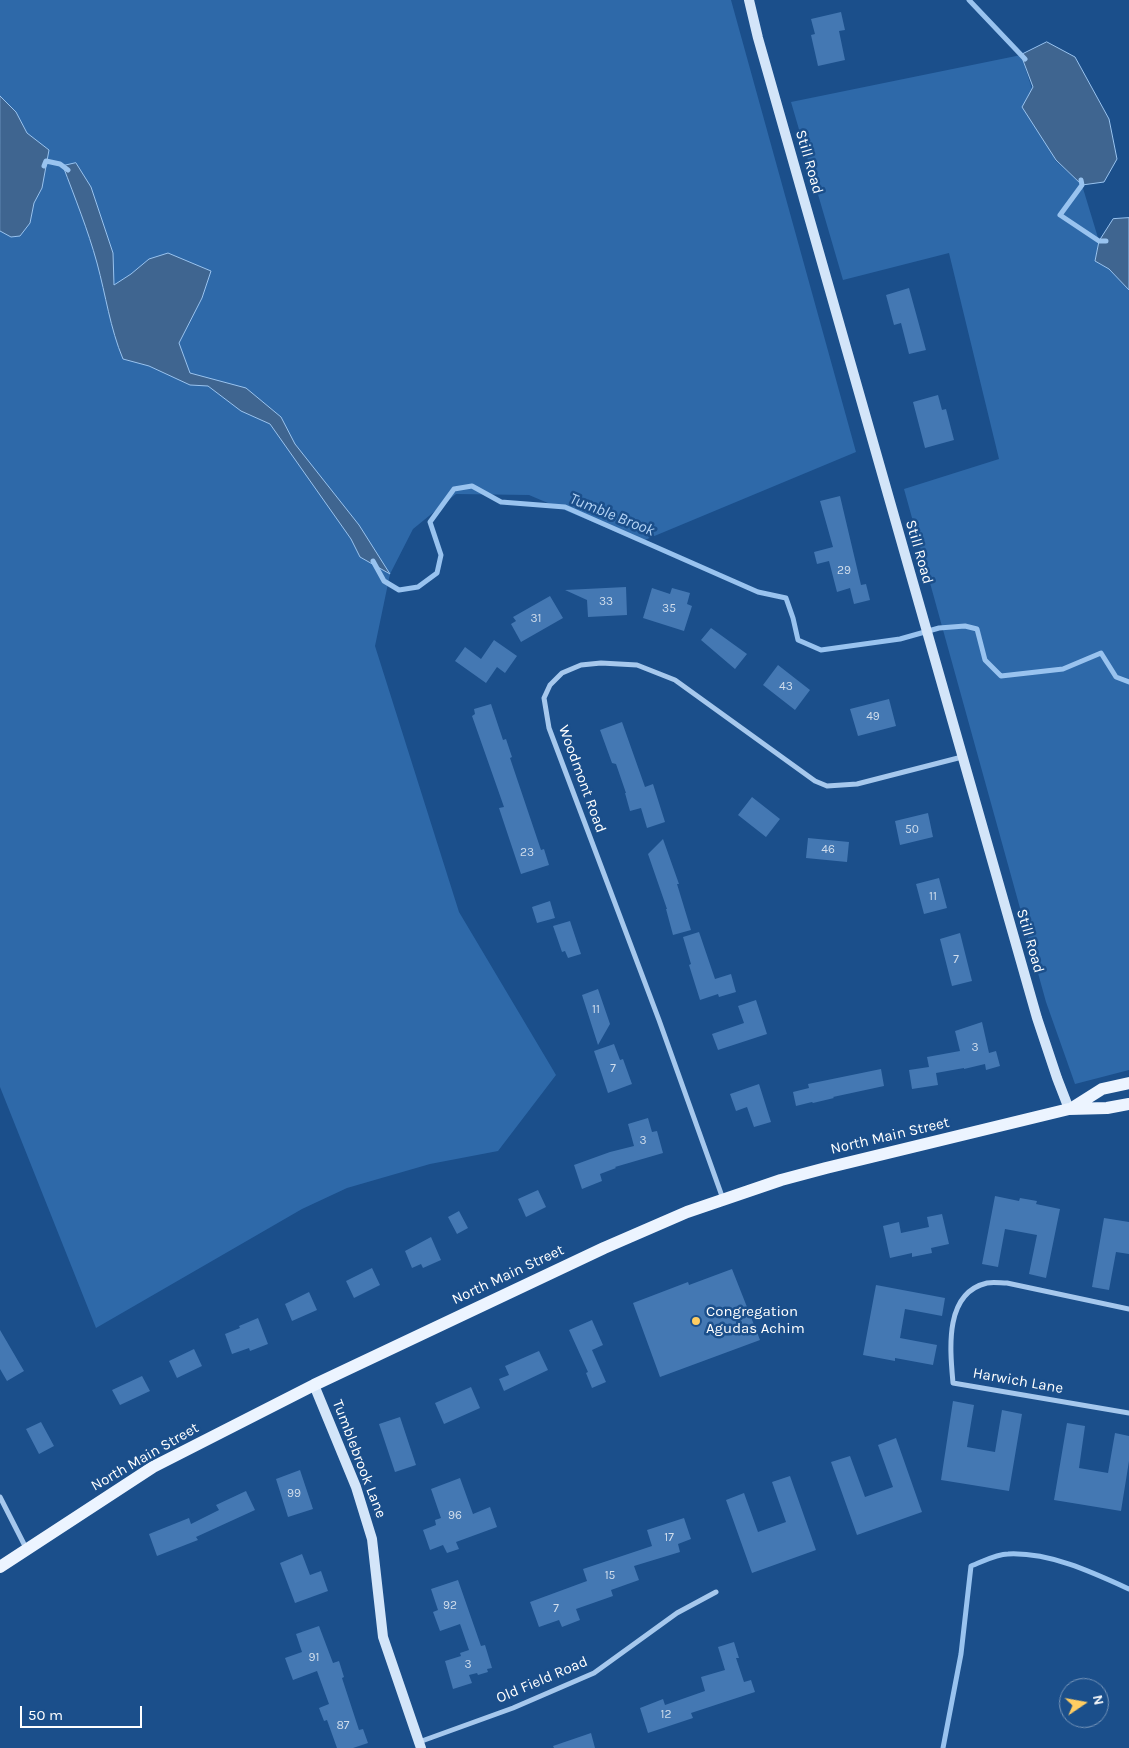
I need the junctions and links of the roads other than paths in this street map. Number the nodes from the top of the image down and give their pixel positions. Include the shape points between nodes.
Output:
1 (749, 0) edge
2 (962, 757) junction
3 (1129, 1083) edge
4 (1129, 1104) edge
5 (1070, 1109) junction
6 (723, 1199) junction
7 (1129, 1310) edge
8 (314, 1385) junction
9 (1129, 1413) edge
10 (0, 1497) edge
11 (27, 1548) junction
12 (0, 1567) edge
13 (716, 1592) dead end
14 (420, 1745) edge

1 - 2 street, Still Road
2 - 5 street, Still Road via 1037,1018
2 - 6 street, Woodmont Road via 858,784 827,786 815,782 675,680 637,664 581,665 562,673 550,685 544,698 549,728
3 - 5 main road, North Main Street via 1102,1089
4 - 5 main road, North Main Street
5 - 6 main road, North Main Street via 826,1168
6 - 8 main road, North Main Street via 604,1248
7 - 9 street, Harwich Lane via 1007,1282 988,1283 968,1292 956,1310 950,1345 953,1383
8 - 11 main road, North Main Street via 153,1467
8 - 14 street, Tumblebrook Lane via 356,1487 372,1539 383,1637
10 - 11 street
11 - 12 main road, North Main Street
13 - 14 street, Old Field Road via 677,1613 594,1673

